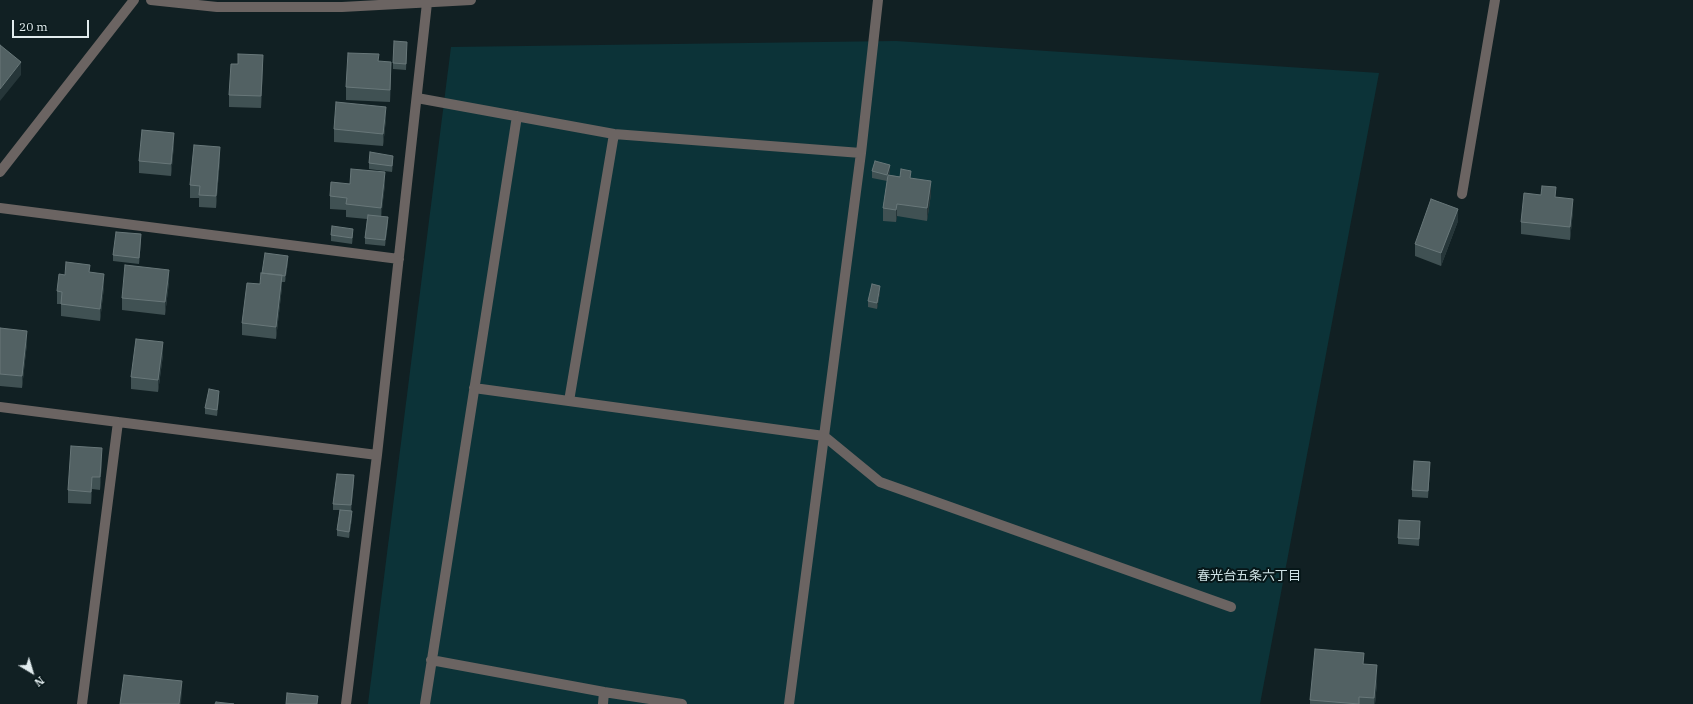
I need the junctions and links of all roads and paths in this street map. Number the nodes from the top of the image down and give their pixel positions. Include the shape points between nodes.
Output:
1 (134, 0) edge
2 (151, 0) edge
3 (471, 0) edge
4 (878, 0) edge
5 (1496, 0) edge
6 (427, 3) junction
7 (417, 98) junction
8 (517, 116) junction
9 (614, 134) junction
10 (861, 153) junction
11 (0, 172) edge
12 (1462, 194) dead end
13 (0, 208) edge
14 (399, 259) junction
15 (474, 388) junction
16 (569, 400) junction
17 (0, 407) edge
18 (118, 422) junction
19 (824, 436) junction
20 (377, 454) junction
21 (1231, 607) dead end
22 (431, 660) junction
23 (604, 692) junction
24 (82, 704) edge
25 (346, 704) edge
26 (425, 704) edge
27 (603, 704) edge
28 (682, 704) edge
29 (789, 704) edge

1 - 11 street
2 - 6 street via 225,7 342,8
3 - 6 street
4 - 10 street
5 - 12 street
6 - 7 street
7 - 8 street
7 - 14 street
8 - 9 street
8 - 15 street
9 - 10 street
9 - 16 street
10 - 19 street
13 - 14 street
14 - 20 street
15 - 16 street
15 - 22 street
16 - 19 street
17 - 18 street
18 - 20 street
18 - 24 street
19 - 21 street via 880,482
19 - 29 street
20 - 25 street
22 - 23 street
22 - 26 street
23 - 27 street
23 - 28 street

